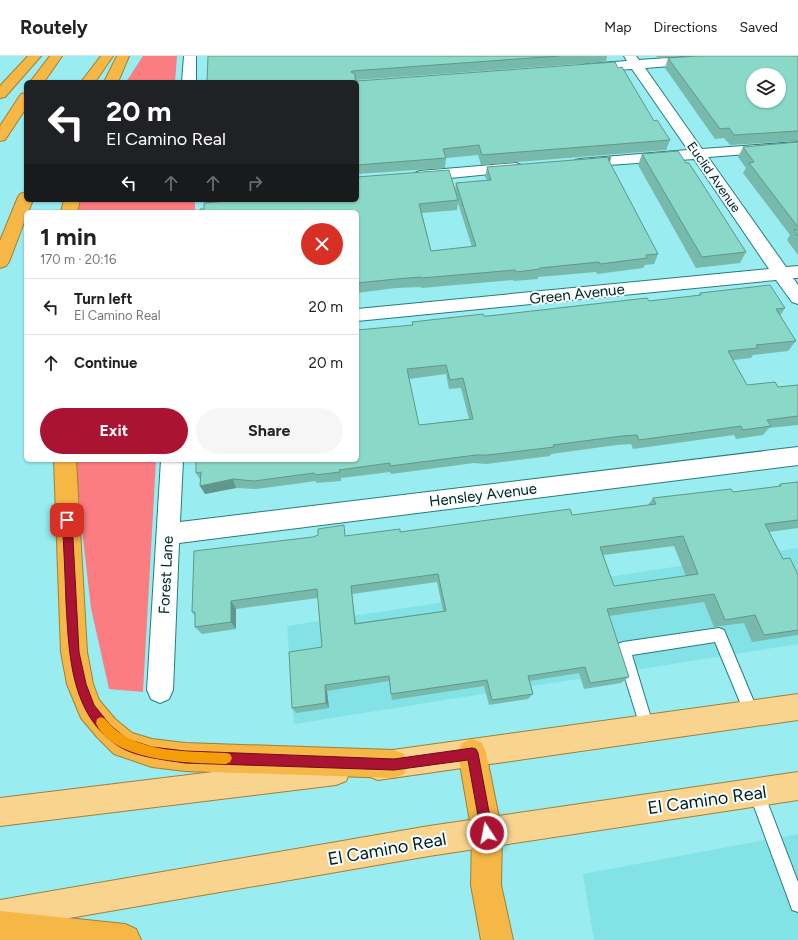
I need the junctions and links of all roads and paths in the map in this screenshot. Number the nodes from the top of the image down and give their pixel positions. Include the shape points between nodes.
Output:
1 (36, 56) edge
2 (56, 56) edge
3 (107, 56) edge
4 (123, 56) edge
5 (190, 56) edge
6 (713, 59) edge
7 (633, 60) edge
8 (572, 69) edge
9 (38, 80) edge
10 (89, 80) edge
11 (112, 80) edge
12 (189, 80) edge
13 (0, 94) edge
14 (24, 100) edge
15 (0, 137) edge
16 (798, 146) edge
17 (698, 154) junction
18 (563, 165) edge
19 (531, 167) edge
20 (404, 177) edge
21 (24, 202) edge
22 (0, 262) edge
23 (790, 273) edge
24 (798, 298) edge
25 (359, 315) edge
26 (798, 456) edge
27 (64, 462) edge
28 (172, 462) edge
29 (169, 534) junction
30 (160, 690) dead end
31 (798, 707) edge
32 (752, 714) junction
33 (647, 728) junction
34 (472, 753) junction
35 (394, 764) junction
36 (798, 786) edge
37 (757, 793) junction
38 (0, 812) edge
39 (487, 833) junction
40 (798, 904) edge
41 (0, 915) edge
42 (0, 927) edge
43 (125, 940) edge
44 (497, 940) edge

1 - 13 highway
2 - 9 highway
3 - 10 highway
4 - 11 highway
5 - 12 street
6 - 7 street
7 - 8 street
7 - 17 street, Euclid Avenue
14 - 15 highway
16 - 17 street
17 - 18 street
17 - 23 street, Euclid Avenue
19 - 20 street
21 - 22 highway
23 - 24 street, Euclid Avenue
23 - 25 street, Green Avenue
26 - 29 street, Hensley Avenue
27 - 35 highway via 74,652 80,684 90,709 106,728 124,744 152,753 185,757
28 - 29 street, Forest Lane
29 - 30 street, Forest Lane
31 - 32 main road
32 - 33 main road
32 - 33 lane via 719,635 623,650
33 - 34 main road
34 - 35 main road
34 - 39 highway
35 - 38 main road
36 - 37 main road, El Camino Real
37 - 39 main road, El Camino Real
37 - 40 lane
39 - 41 main road, El Camino Real
39 - 44 highway via 486,885
42 - 43 highway

